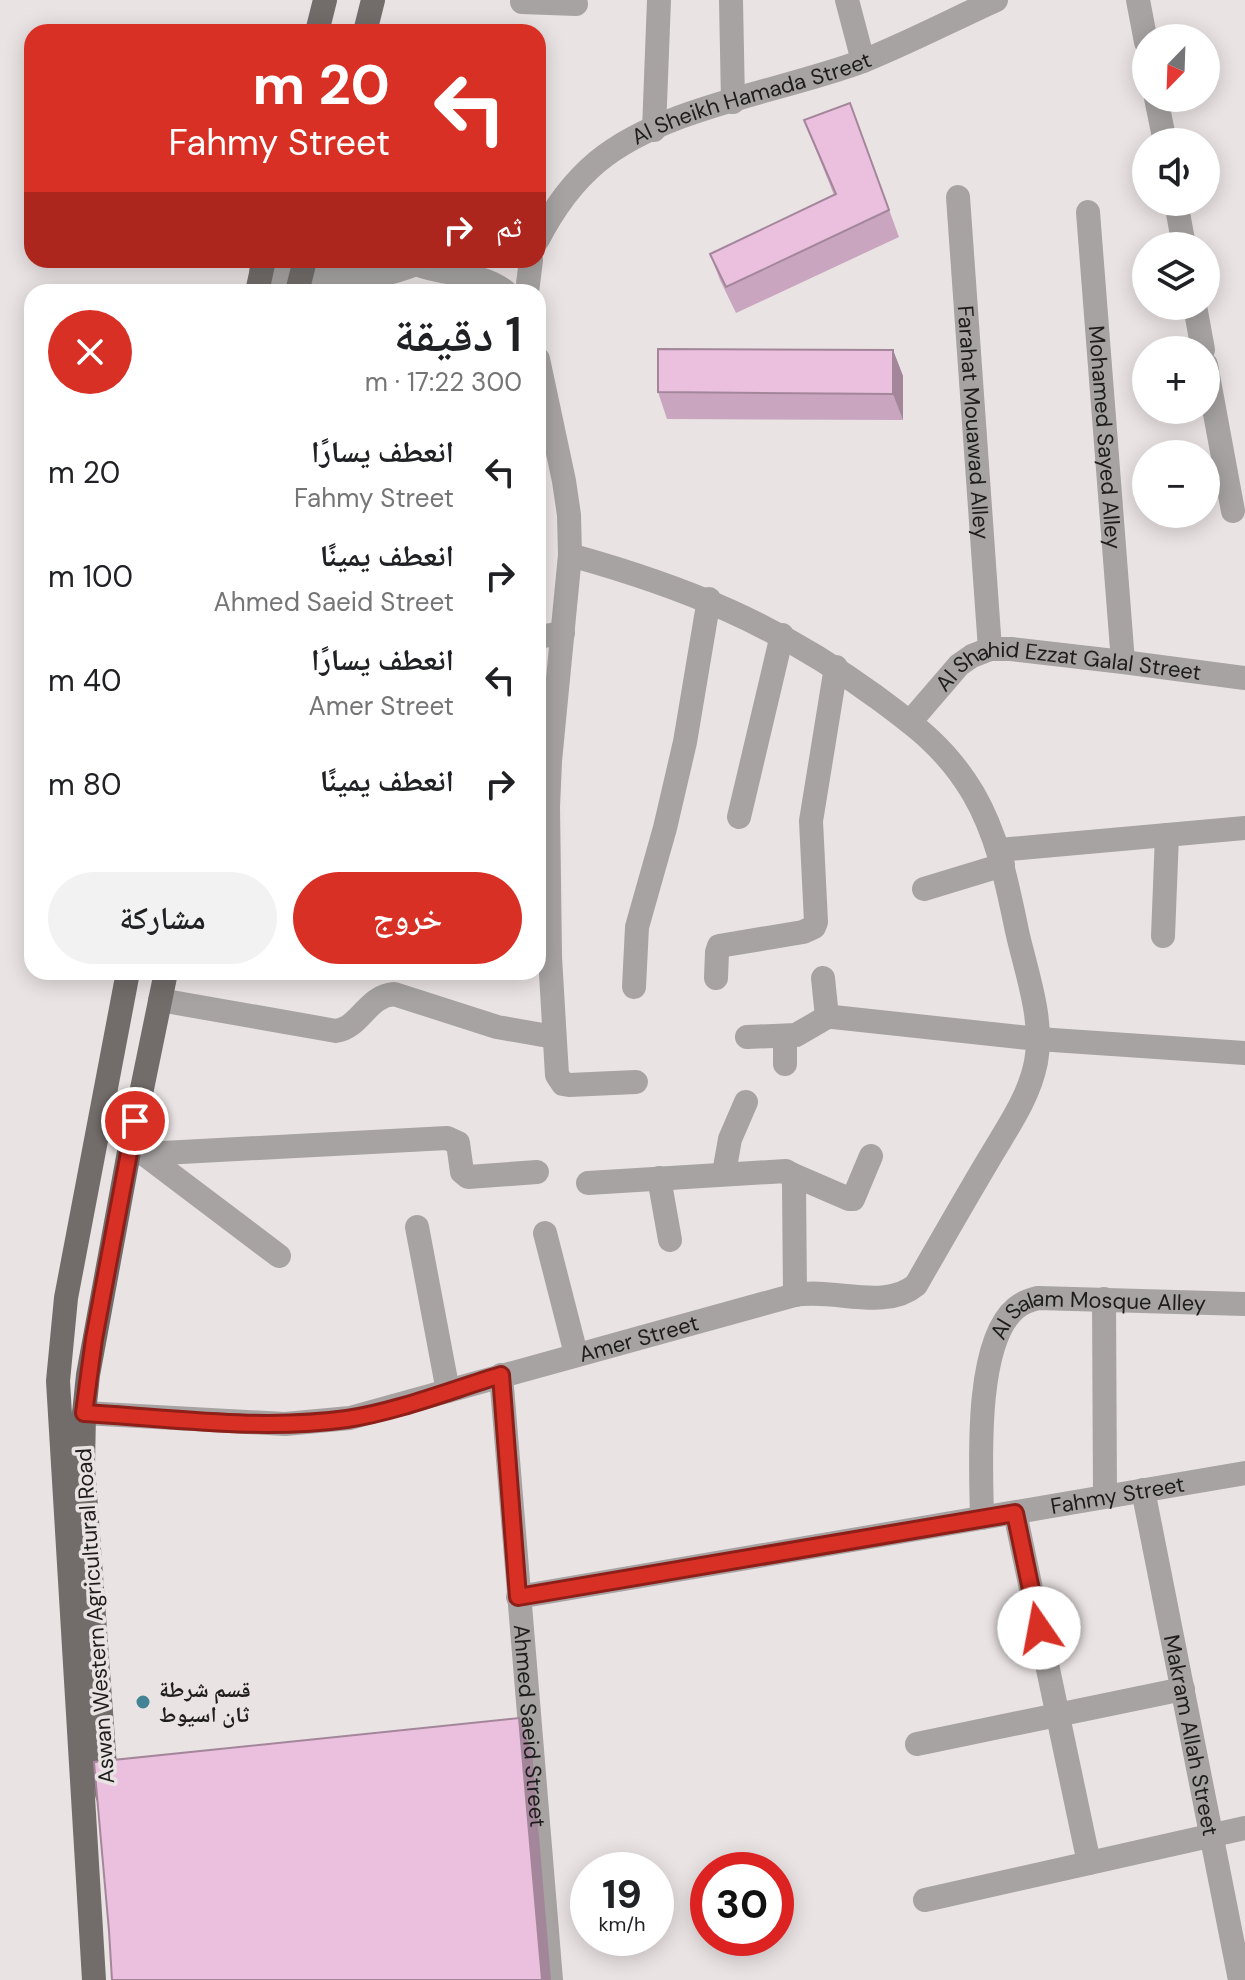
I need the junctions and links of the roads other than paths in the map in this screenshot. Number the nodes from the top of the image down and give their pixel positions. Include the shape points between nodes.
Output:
1 (325, 0) edge
2 (373, 0) edge
3 (659, 0) edge
4 (731, 0) edge
5 (847, 0) edge
6 (996, 0) edge
7 (1138, 0) edge
8 (522, 2) dead end
9 (576, 9) edge
10 (319, 24) edge
11 (367, 24) edge
12 (1143, 24) edge
13 (863, 61) junction
14 (733, 102) junction
15 (654, 130) junction
16 (958, 197) dead end
17 (1088, 212) dead end
18 (546, 226) edge
19 (398, 268) edge
20 (427, 268) edge
21 (260, 274) edge
22 (300, 277) edge
23 (494, 284) edge
24 (546, 397) edge
25 (1217, 424) edge
26 (1233, 511) dead end
27 (570, 555) junction
28 (709, 599) junction
29 (563, 633) junction
30 (782, 635) junction
31 (546, 636) edge
32 (990, 649) junction
33 (1123, 662) junction
34 (836, 667) junction
35 (1245, 678) edge
36 (910, 722) junction
37 (739, 817) dead end
38 (1245, 828) edge
39 (1167, 835) junction
40 (1001, 858) junction
41 (924, 889) dead end
42 (1163, 936) dead end
43 (716, 978) dead end
44 (823, 978) dead end
45 (126, 980) edge
46 (164, 980) edge
47 (634, 987) dead end
48 (160, 1000) junction
49 (827, 1017) junction
50 (554, 1037) junction
51 (747, 1037) dead end
52 (785, 1037) junction
53 (1038, 1039) junction
54 (1245, 1053) edge
55 (785, 1064) dead end
56 (636, 1082) dead end
57 (746, 1102) dead end
58 (136, 1153) junction
59 (871, 1156) dead end
60 (537, 1172) dead end
61 (724, 1173) junction
62 (791, 1174) junction
63 (659, 1178) junction
64 (588, 1183) dead end
65 (417, 1227) dead end
66 (545, 1233) dead end
67 (670, 1240) dead end
68 (279, 1256) dead end
69 (795, 1295) junction
70 (1104, 1299) junction
71 (1245, 1304) edge
72 (576, 1354) junction
73 (501, 1375) junction
74 (448, 1391) junction
75 (84, 1413) junction
76 (1245, 1473) edge
77 (1143, 1490) junction
78 (1105, 1496) junction
79 (1015, 1513) junction
80 (982, 1518) junction
81 (518, 1597) junction
82 (1183, 1689) junction
83 (1058, 1715) junction
84 (917, 1744) dead end
85 (108, 1819) edge
86 (1245, 1828) edge
87 (1211, 1836) junction
88 (1089, 1863) junction
89 (925, 1900) dead end
90 (94, 1980) edge
91 (551, 1980) edge
92 (1240, 1980) edge

1 - 10 main road
2 - 11 main road
3 - 15 street
4 - 14 street
5 - 13 street
6 - 13 street, Al Sheikh Hamada Street
7 - 12 street
8 - 9 street
13 - 14 street, Al Sheikh Hamada Street
14 - 15 street, Al Sheikh Hamada Street
15 - 18 street, Al Sheikh Hamada Street via 597,163 567,193
16 - 32 street, Farahat Mouawad Alley
17 - 33 street, Mohamed Sayed Alley
19 - 22 street via 366,279
20 - 23 street via 474,275
21 - 22 street
24 - 27 street via 564,481
25 - 26 street
27 - 28 street
27 - 29 street
28 - 30 street
28 - 47 street via 685,742 639,918
29 - 31 street
29 - 50 street via 548,807
30 - 34 street
30 - 37 street
32 - 33 street, Al Shahid Ezzat Galal Street
32 - 36 street, Al Shahid Ezzat Galal Street via 959,665
33 - 35 street, Al Shahid Ezzat Galal Street
34 - 36 street
34 - 43 street via 811,821 816,922 803,932 719,946
36 - 40 street via 955,766 988,821
38 - 39 street
39 - 40 street
39 - 42 street
40 - 41 street
40 - 53 street
44 - 49 street
45 - 90 main road, Aswan Western Agricultural Road via 66,1298 58,1381
46 - 48 main road, Aswan Western Agricultural Road
48 - 50 street via 336,1031 350,1026 380,996 394,994 497,1027
48 - 58 main road, Aswan Western Agricultural Road
49 - 52 street
49 - 53 street
50 - 56 street via 557,1075 563,1084
51 - 52 street
52 - 55 street
53 - 54 street
53 - 69 street, Amer Street via 1021,1104 916,1285 885,1299 823,1292
57 - 61 street via 730,1139
58 - 60 street via 447,1138 458,1143 462,1172 468,1177
58 - 68 street
58 - 75 main road, Aswan Western Agricultural Road
59 - 62 street via 853,1199
61 - 62 street via 781,1169
61 - 63 street
62 - 69 street
63 - 64 street
63 - 67 street
65 - 74 street
66 - 72 street
69 - 72 street, Amer Street
70 - 71 street, Al Salam Mosque Alley
70 - 78 street
70 - 80 street, Al Salam Mosque Alley via 1038,1298 1025,1301 1006,1319 983,1392
72 - 73 street, Amer Street
73 - 74 street, Amer Street
73 - 81 street, Ahmed Saeid Street
74 - 75 street, Amer Street via 350,1418 296,1423
75 - 85 main road, Aswan Western Agricultural Road via 83,1466
76 - 77 street, Fahmy Street
77 - 78 street, Fahmy Street
77 - 82 street, Makram Allah Street
78 - 79 street, Fahmy Street
79 - 80 street, Fahmy Street
79 - 83 street
80 - 81 street, Fahmy Street
81 - 91 street, Ahmed Saeid Street
82 - 83 street
82 - 87 street, Makram Allah Street
83 - 84 street
83 - 88 street
86 - 87 street
87 - 88 street
87 - 92 street, Makram Allah Street
88 - 89 street

